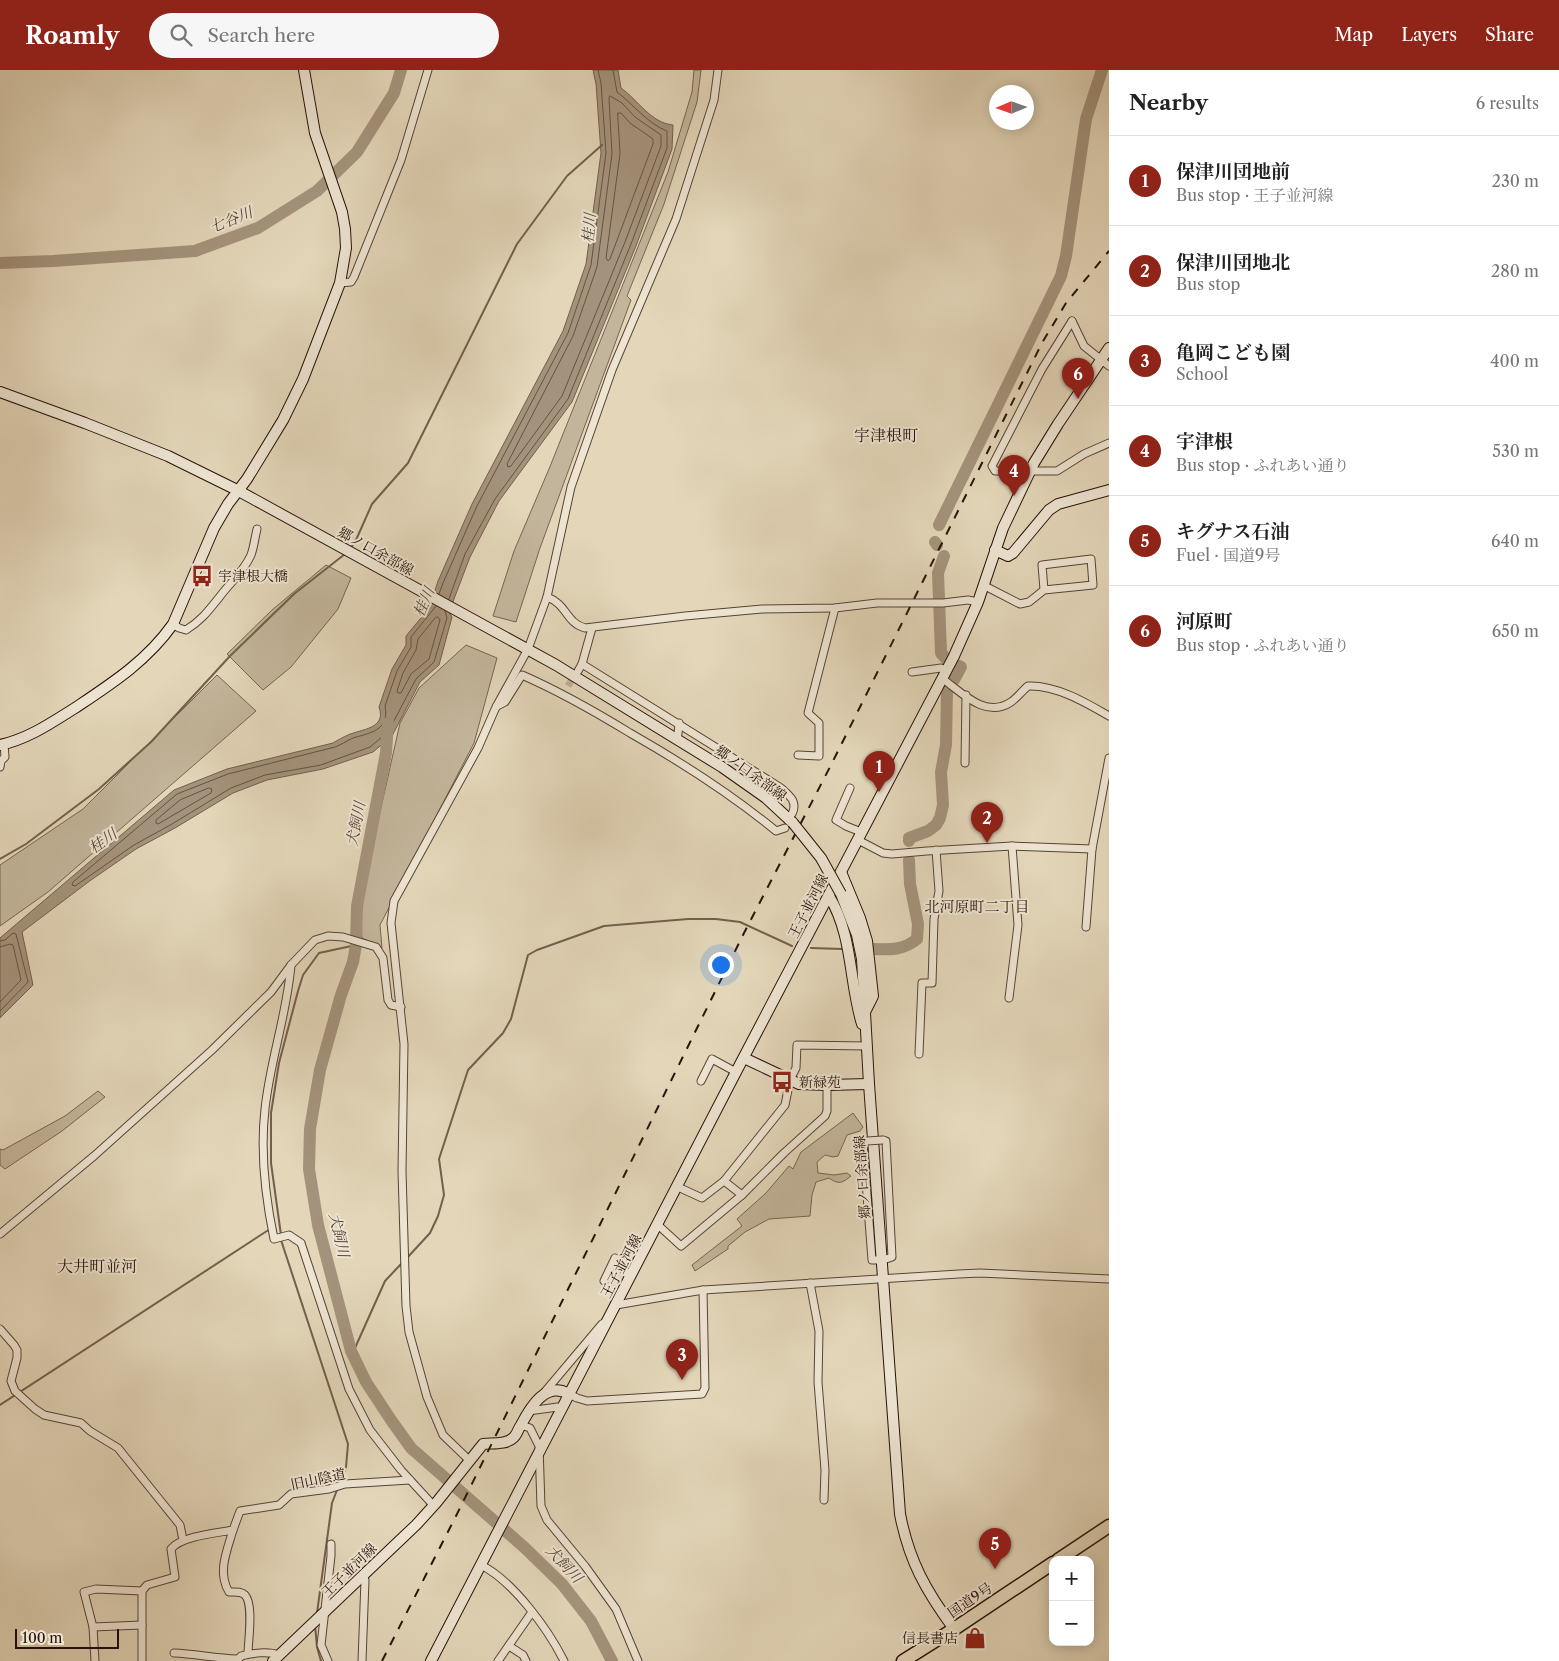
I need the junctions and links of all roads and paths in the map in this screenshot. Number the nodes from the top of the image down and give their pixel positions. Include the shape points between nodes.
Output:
1 (304, 70) edge
2 (428, 70) edge
3 (718, 70) edge
4 (340, 283) junction
5 (1109, 348) edge
6 (1100, 360) junction
7 (1109, 366) edge
8 (0, 392) edge
9 (1109, 443) edge
10 (1031, 470) junction
11 (237, 490) junction
12 (1109, 490) edge
13 (257, 529) dead end
14 (995, 550) junction
15 (983, 585) junction
16 (1044, 590) junction
17 (547, 597) junction
18 (978, 602) junction
19 (835, 608) junction
20 (173, 624) junction
21 (592, 628) junction
22 (528, 649) junction
23 (912, 672) dead end
24 (946, 673) junction
25 (568, 686) tunnel mouth
26 (564, 694) junction
27 (966, 695) junction
28 (496, 707) junction
29 (1109, 716) edge
30 (679, 723) junction
31 (678, 734) dead end
32 (2, 745) edge
33 (676, 748) dead end
34 (798, 756) dead end
35 (673, 758) junction
36 (1109, 758) edge
37 (0, 761) edge
38 (965, 763) dead end
39 (0, 766) edge
40 (850, 788) dead end
41 (790, 822) junction
42 (860, 836) junction
43 (1012, 846) junction
44 (1092, 848) junction
45 (936, 850) junction
46 (841, 872) junction
47 (829, 896) junction
48 (1086, 928) dead end
49 (291, 966) junction
50 (1009, 998) dead end
51 (402, 1007) junction
52 (865, 1011) junction
53 (867, 1043) junction
54 (920, 1054) dead end
55 (744, 1058) junction
56 (736, 1072) junction
57 (790, 1080) junction
58 (701, 1081) dead end
59 (869, 1084) junction
60 (827, 1085) junction
61 (724, 1181) junction
62 (678, 1187) junction
63 (742, 1195) junction
64 (658, 1225) junction
65 (0, 1234) edge
66 (882, 1260) junction
67 (630, 1278) junction
68 (1109, 1279) edge
69 (884, 1280) junction
70 (604, 1281) dead end
71 (810, 1283) junction
72 (703, 1290) junction
73 (614, 1309) junction
74 (0, 1329) edge
75 (569, 1394) junction
76 (541, 1396) junction
77 (558, 1407) dead end
78 (528, 1411) junction
79 (521, 1425) junction
80 (468, 1463) junction
81 (410, 1480) junction
82 (824, 1500) dead end
83 (435, 1504) junction
84 (1109, 1526) edge
85 (233, 1530) junction
86 (183, 1540) junction
87 (331, 1544) dead end
88 (1064, 1556) edge
89 (481, 1565) junction
90 (1049, 1566) edge
91 (363, 1576) junction
92 (142, 1591) junction
93 (532, 1612) junction
94 (324, 1613) junction
95 (142, 1625) junction
96 (93, 1627) junction
97 (954, 1629) junction
98 (509, 1646) junction
99 (174, 1653) dead end
100 (248, 1654) junction
101 (276, 1658) edge
102 (237, 1660) edge
103 (94, 1661) edge
104 (142, 1661) edge
105 (328, 1661) edge
106 (362, 1661) edge
107 (431, 1661) edge
108 (498, 1661) edge
109 (526, 1661) edge
110 (564, 1661) edge
111 (638, 1661) edge
112 (903, 1661) edge

1 - 4 main road via 315,133 345,229 346,248
2 - 4 street via 400,160 354,277 351,282
3 - 17 street via 714,100 676,219 612,370 571,487
4 - 11 main road via 304,379 247,479
5 - 6 main road, 王子並河線
6 - 7 street
6 - 10 main road, 王子並河線
6 - 10 street via 1084,346 1072,322 1042,369 992,466 995,470
8 - 11 main road, 郷ノ口余部線 via 168,456
9 - 10 street via 1057,471
10 - 14 main road, 王子並河線
11 - 20 main road via 214,528
11 - 22 main road, 郷ノ口余部線
12 - 14 main road via 1058,504 1049,510 1013,553 1008,556
13 - 20 street via 250,556 213,607 186,630
14 - 15 main road, 王子並河線
15 - 16 street via 1020,604 1029,602
15 - 18 main road, 王子並河線
16 - 16 street via 1093,585 1091,559 1042,565
17 - 21 street via 562,606 579,627
17 - 22 street
18 - 19 street via 877,603
18 - 24 main road, 王子並河線
19 - 21 street via 685,616
19 - 34 street via 808,714 819,723 818,756
20 - 32 main road via 129,671 36,732
21 - 30 street via 580,668
22 - 28 street
22 - 41 main road, 郷ノ口余部線 via 722,767 766,798
23 - 24 street via 941,668
24 - 27 street
24 - 42 main road, 王子並河線
25 - 26 street
26 - 28 street via 522,674 504,702
26 - 35 street
27 - 29 street via 985,707 996,709 1014,701 1028,686 1040,685 1083,701
27 - 38 street
28 - 51 street via 478,748 394,901 391,923
30 - 31 street
30 - 41 street via 781,788 793,799 795,808
32 - 37 street via 5,757
33 - 35 street
35 - 41 street via 776,831
36 - 44 street
37 - 39 street
40 - 42 street via 836,820
41 - 52 main road, 郷ノ口余部線, bridge via 821,858 841,894 860,951
42 - 45 street via 876,850 892,854
42 - 46 main road, 王子並河線
43 - 44 street
43 - 45 street
43 - 50 street via 1018,924
44 - 48 street
45 - 54 street via 939,891 934,919 932,983 922,983
46 - 47 main road, 王子並河線
46 - 52 main road via 868,941 873,996
47 - 53 main road via 845,932 856,1006
47 - 55 main road, 王子並河線
49 - 51 street via 315,940 328,936 366,943 376,947 384,958 388,1000 391,1005
49 - 65 street via 271,992 212,1050 94,1156
49 - 81 street via 289,992 264,1109 262,1158 267,1209 274,1239 289,1235 301,1243 349,1389 370,1430
51 - 80 street via 402,1171 408,1332 424,1388 444,1436
52 - 53 main road, 郷ノ口余部線
53 - 57 street via 797,1045 796,1068
53 - 59 main road, 郷ノ口余部線
55 - 56 main road, 王子並河線
55 - 57 main road
56 - 58 street via 712,1058
56 - 62 main road, 王子並河線
57 - 60 main road via 799,1084
57 - 61 street via 785,1104
59 - 60 main road
59 - 66 main road, 郷ノ口余部線
60 - 63 street via 825,1116
61 - 62 street via 702,1198
61 - 63 street
62 - 64 main road, 王子並河線
63 - 64 street via 681,1246
64 - 67 main road, 王子並河線
66 - 66 street, bridge via 892,1257 886,1141 883,1140 863,1142 872,1260
66 - 69 main road, 郷ノ口余部線
67 - 70 street via 614,1258
67 - 73 main road, 王子並河線
68 - 69 street via 980,1273
69 - 71 street
69 - 97 main road, 郷ノ口余部線 via 902,1523 920,1577
71 - 72 street
71 - 82 street via 819,1331 818,1382 825,1470
72 - 73 street
72 - 75 street via 705,1388 702,1394 587,1401
73 - 75 main road, 王子並河線
73 - 76 street
74 - 86 street via 17,1350 11,1381 15,1391 44,1415 81,1423 118,1448 180,1525
75 - 76 main road via 549,1390
75 - 89 main road, 王子並河線
76 - 78 main road, 王子並河線
77 - 78 street
78 - 79 main road, 王子並河線
79 - 80 main road, 王子並河線 via 508,1442 483,1444
79 - 111 street via 530,1428 539,1446 541,1506 547,1520 616,1609
80 - 83 main road, 王子並河線
81 - 83 street
81 - 85 street, 旧山陰道 via 345,1484 290,1494 279,1505 240,1511
83 - 91 main road, 王子並河線
84 - 88 highway
85 - 86 street
85 - 100 street via 223,1574 230,1592 240,1592 248,1603
86 - 92 street via 171,1549 175,1577 147,1585
87 - 94 street
89 - 93 street via 492,1570
89 - 107 main road, 王子並河線
90 - 97 highway, 国道9号
91 - 94 main road, 王子並河線
91 - 106 street
92 - 95 street
92 - 96 street via 96,1589 84,1592
93 - 98 street
93 - 110 street
94 - 101 main road, 王子並河線
94 - 105 street via 321,1645
95 - 96 street
95 - 104 street
96 - 103 street
97 - 112 highway, 国道9号
98 - 108 street
98 - 109 street
99 - 102 street
100 - 101 street via 275,1654
100 - 102 street

